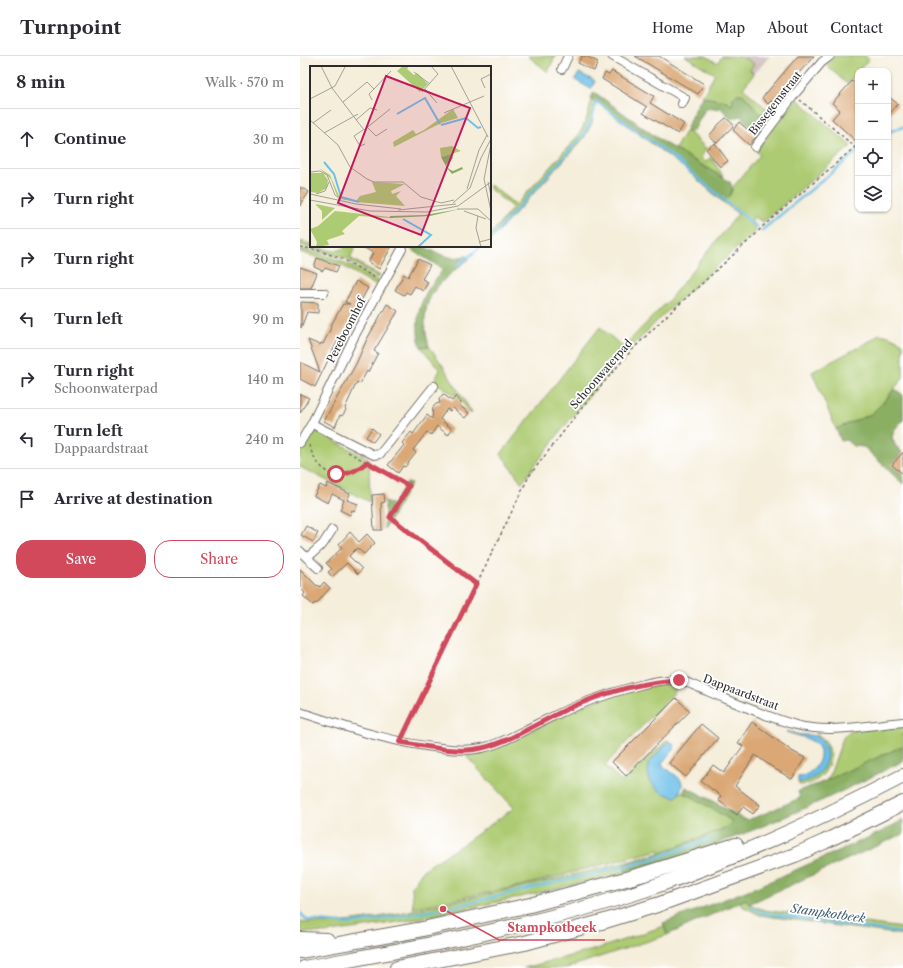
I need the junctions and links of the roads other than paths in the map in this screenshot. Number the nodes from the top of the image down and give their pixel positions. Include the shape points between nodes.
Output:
1 (568, 56) edge
2 (612, 56) edge
3 (830, 56) edge
4 (562, 69) dead end
5 (682, 104) dead end
6 (755, 147) dead end
7 (402, 249) dead end
8 (300, 293) edge
9 (324, 293) dead end
10 (434, 386) dead end
11 (312, 423) junction
12 (304, 443) edge
13 (332, 530) dead end
14 (300, 551) edge
15 (307, 558) junction
16 (318, 568) dead end
17 (300, 712) edge
18 (903, 722) edge
19 (903, 776) edge
20 (903, 803) edge
21 (787, 832) junction
22 (300, 939) edge
23 (353, 942) junction
24 (300, 951) edge
25 (304, 968) edge
26 (397, 968) edge

1 - 4 street
2 - 5 street via 685,98
3 - 6 street, Bissegemstraat via 794,95
7 - 11 street, Pereboomhof via 355,335
8 - 9 street
10 - 11 street via 380,454 374,455
11 - 12 street, Pereboomhof
13 - 15 street via 324,544
14 - 15 street
15 - 16 street
17 - 18 street, Dappaardstraat via 400,742 462,750 481,748 502,741 584,702 659,681 679,680 795,725 810,728 825,730
19 - 21 highway
20 - 26 highway via 795,855 657,905 525,943
21 - 23 highway via 530,905
21 - 25 highway via 751,849 648,888 550,918 438,943
22 - 23 highway
23 - 24 highway

